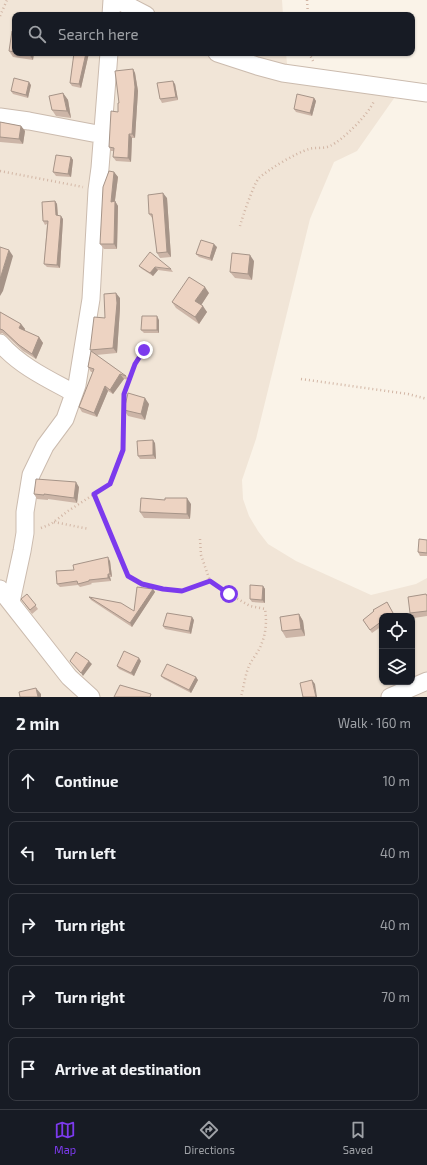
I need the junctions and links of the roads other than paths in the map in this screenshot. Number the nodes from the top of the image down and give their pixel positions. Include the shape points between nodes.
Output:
1 (112, 0) edge
2 (117, 0) edge
3 (111, 12) edge
4 (140, 12) edge
5 (109, 56) edge
6 (226, 56) edge
7 (427, 93) edge
8 (0, 117) edge
9 (103, 135) junction
10 (0, 343) edge
11 (74, 393) junction
12 (0, 590) edge
13 (11, 602) junction
14 (427, 680) edge
15 (91, 697) edge
16 (390, 697) edge

1 - 3 street
2 - 4 street
5 - 9 street
6 - 7 street via 283,73
8 - 9 street
9 - 11 street via 91,299
10 - 11 street via 18,360
11 - 13 street via 65,419 45,446 31,475 25,512 25,533
12 - 13 street
13 - 15 street via 69,677
14 - 16 street

